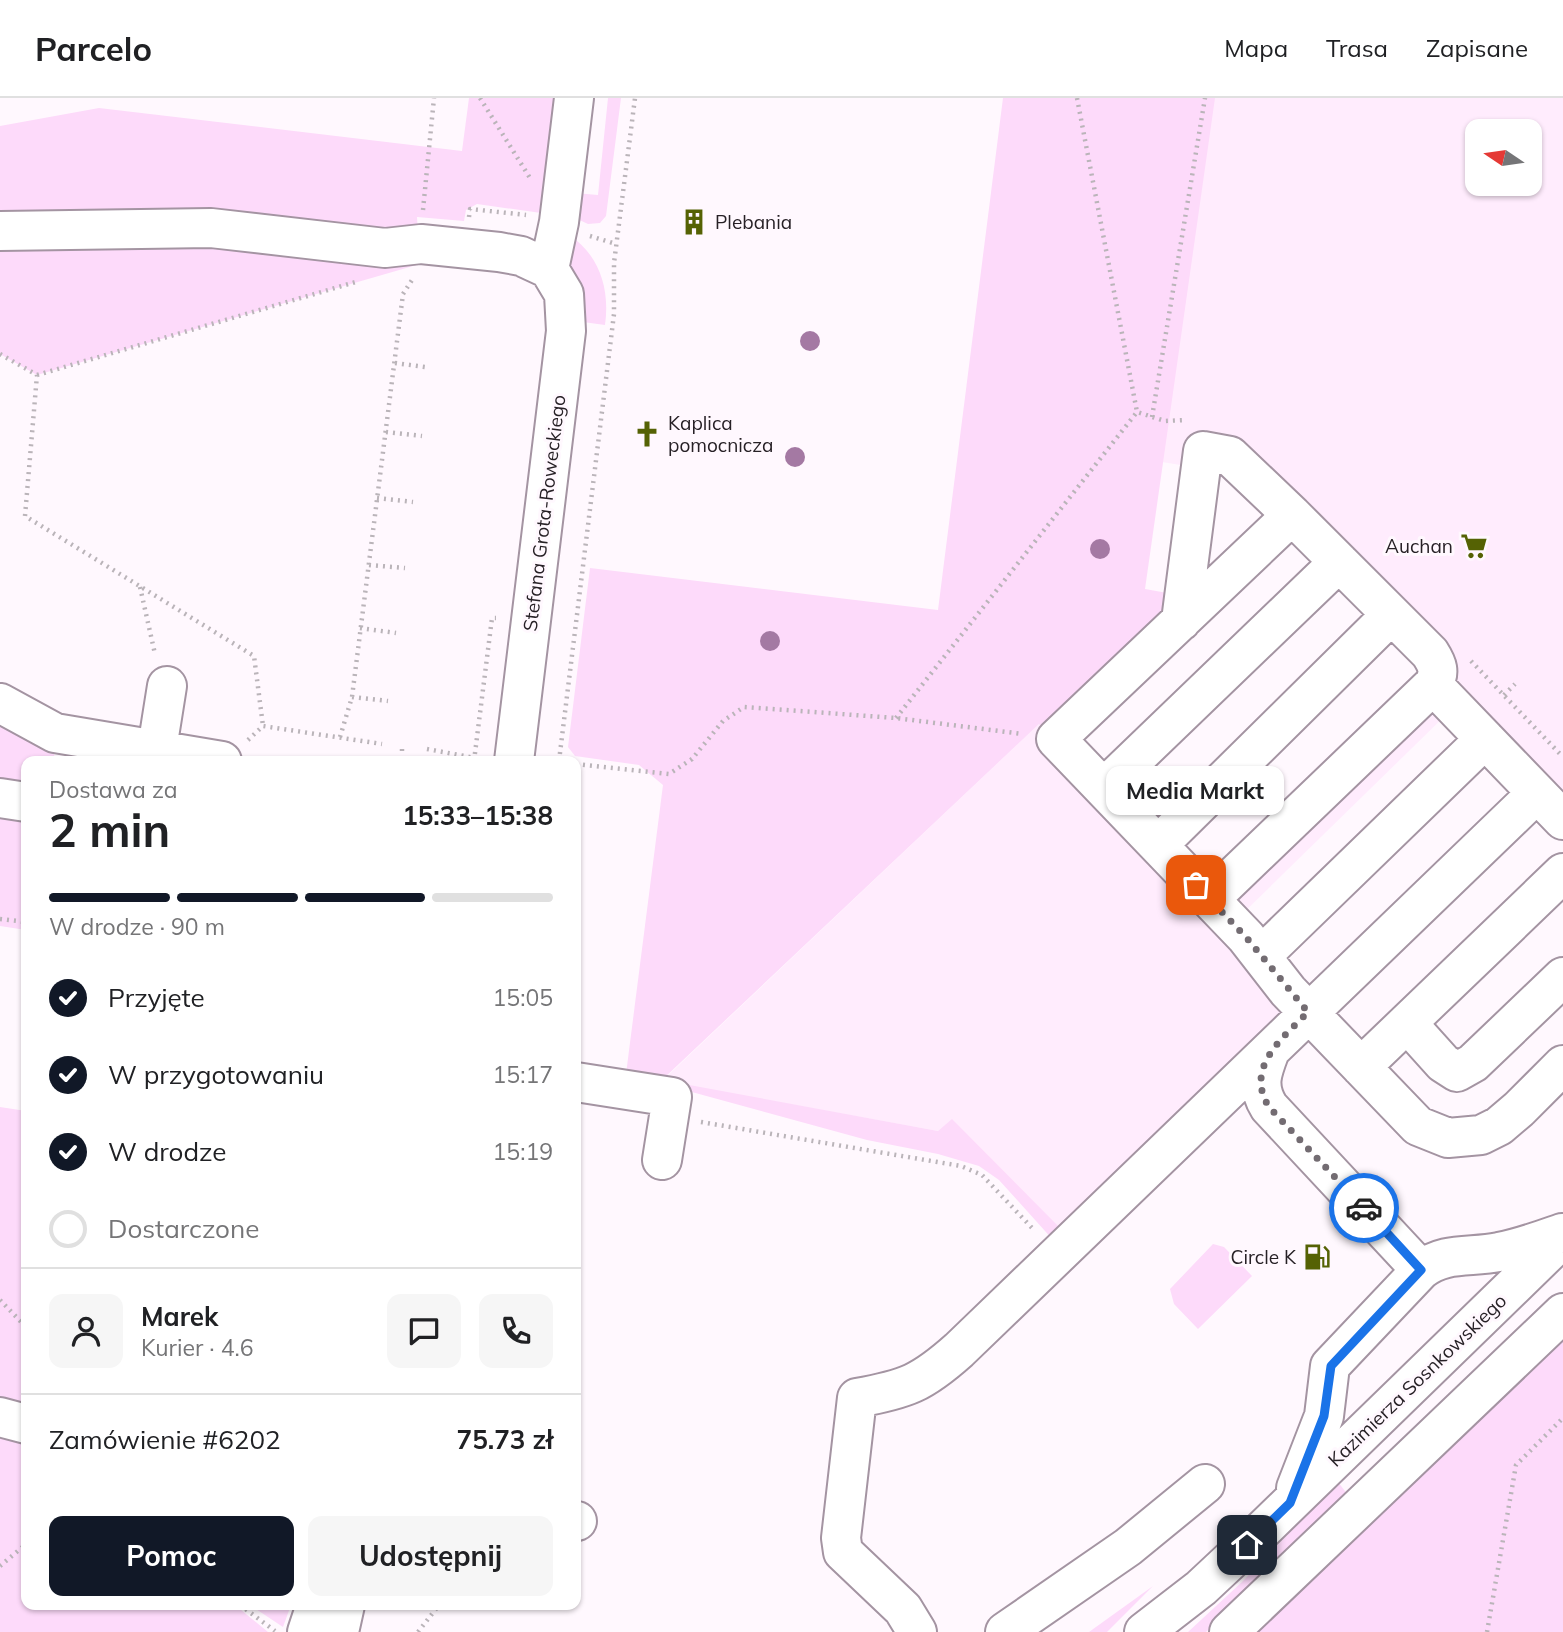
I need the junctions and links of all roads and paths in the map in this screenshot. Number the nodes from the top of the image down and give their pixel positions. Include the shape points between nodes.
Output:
1 (435, 98) edge
2 (480, 98) edge
3 (574, 98) edge
4 (635, 98) edge
5 (1205, 98) edge
6 (423, 212) dead end
7 (559, 222) junction
8 (0, 231) edge
9 (549, 269) junction
10 (415, 274) dead end
11 (368, 279) dead end
12 (0, 354) edge
13 (395, 363) junction
14 (425, 367) dead end
15 (37, 374) junction
16 (1137, 412) dead end
17 (1152, 417) dead end
18 (386, 432) junction
19 (422, 436) dead end
20 (377, 498) junction
21 (413, 502) dead end
22 (1292, 515) junction
23 (1339, 562) junction
24 (369, 565) junction
25 (405, 568) dead end
26 (140, 586) junction
27 (1391, 615) junction
28 (496, 618) dead end
29 (1181, 621) junction
30 (360, 628) junction
31 (396, 633) dead end
32 (1515, 684) dead end
33 (1433, 685) junction
34 (167, 686) joint
35 (1504, 695) dead end
36 (352, 697) junction
37 (388, 701) dead end
38 (0, 703) edge
39 (896, 719) junction
40 (263, 726) junction
41 (1028, 734) dead end
42 (340, 737) junction
43 (1485, 739) junction
44 (382, 744) dead end
45 (158, 749) junction
46 (427, 749) dead end
47 (222, 753) edge
48 (457, 756) edge
49 (475, 756) edge
50 (502, 756) edge
51 (560, 756) edge
52 (581, 765) edge
53 (1104, 788) junction
54 (0, 798) edge
55 (21, 801) edge
56 (1550, 807) edge
57 (1158, 845) junction
58 (1563, 873) edge
59 (1210, 899) junction
60 (0, 919) edge
61 (21, 921) edge
62 (1261, 956) junction
63 (1563, 977) edge
64 (1308, 1012) junction
65 (1407, 1023) junction
66 (1270, 1051) junction
67 (1563, 1065) edge
68 (1361, 1067) junction
69 (581, 1083) edge
70 (669, 1116) junction
71 (662, 1160) dead end
72 (1563, 1235) edge
73 (1058, 1256) junction
74 (1421, 1270) junction
75 (0, 1300) edge
76 (1563, 1312) edge
77 (21, 1322) edge
78 (0, 1416) edge
79 (1563, 1418) edge
80 (21, 1422) edge
81 (1205, 1484) dead end
82 (1290, 1503) junction
83 (21, 1548) edge
84 (0, 1566) edge
85 (247, 1610) edge
86 (314, 1610) edge
87 (344, 1610) edge
88 (435, 1610) edge
89 (276, 1632) edge
90 (307, 1632) edge
91 (339, 1632) edge
92 (418, 1632) edge
93 (917, 1632) edge
94 (1005, 1632) edge
95 (1144, 1632) edge
96 (1229, 1632) edge
97 (1486, 1632) edge

1 - 6 path
2 - 7 path
3 - 7 street
4 - 51 path via 614,263 614,314
5 - 17 path
7 - 9 street
8 - 9 street via 247,230 385,248 421,244 499,252
9 - 50 street, Stefana Grota-Roweckiego via 564,295 566,331
10 - 13 path via 403,294
11 - 15 path
12 - 15 path
13 - 14 path
13 - 18 path
15 - 26 path via 24,516
16 - 39 path
18 - 19 path
18 - 20 path
20 - 21 path
20 - 24 path
22 - 23 street
22 - 29 street
22 - 29 street via 1230,456 1203,451
23 - 27 street
23 - 53 street
24 - 25 path
24 - 30 path
26 - 34 path via 159,673
26 - 40 path via 254,656
27 - 33 street via 1438,666
27 - 57 street
28 - 49 path via 492,618
29 - 53 street via 1056,739
30 - 31 path
30 - 36 path
32 - 35 path
33 - 43 street
33 - 59 street
34 - 45 street
36 - 37 path
36 - 42 path
38 - 45 street via 55,733
39 - 41 path
39 - 52 path via 744,707 723,721 692,759 669,774
40 - 42 path
40 - 47 path
42 - 44 path
43 - 56 street
43 - 62 street
45 - 47 street
46 - 48 path
53 - 57 street
54 - 55 street
56 - 64 street
57 - 59 street
58 - 65 street
59 - 62 street
60 - 61 path
62 - 64 street
63 - 65 street via 1473,1063 1457,1072
64 - 66 street
64 - 68 street
65 - 68 street
66 - 73 street
66 - 74 street via 1260,1078 1260,1093 1269,1107
67 - 68 street via 1499,1126 1465,1138 1448,1138 1418,1126
69 - 70 street via 672,1097
70 - 71 street
70 - 73 path via 961,1166 982,1175
72 - 74 street via 1500,1252 1450,1255
72 - 82 street, Kazimierza Sosnkowskiego
73 - 93 street via 930,1376 908,1387 857,1398 843,1552 903,1609
74 - 82 street via 1331,1366 1321,1426
75 - 77 path
76 - 96 street
78 - 80 street
79 - 97 path via 1516,1465
81 - 94 street via 1128,1547
82 - 95 street, Kazimierza Sosnkowskiego via 1201,1588
83 - 84 path
85 - 89 path
86 - 90 street
87 - 91 street
88 - 92 path

